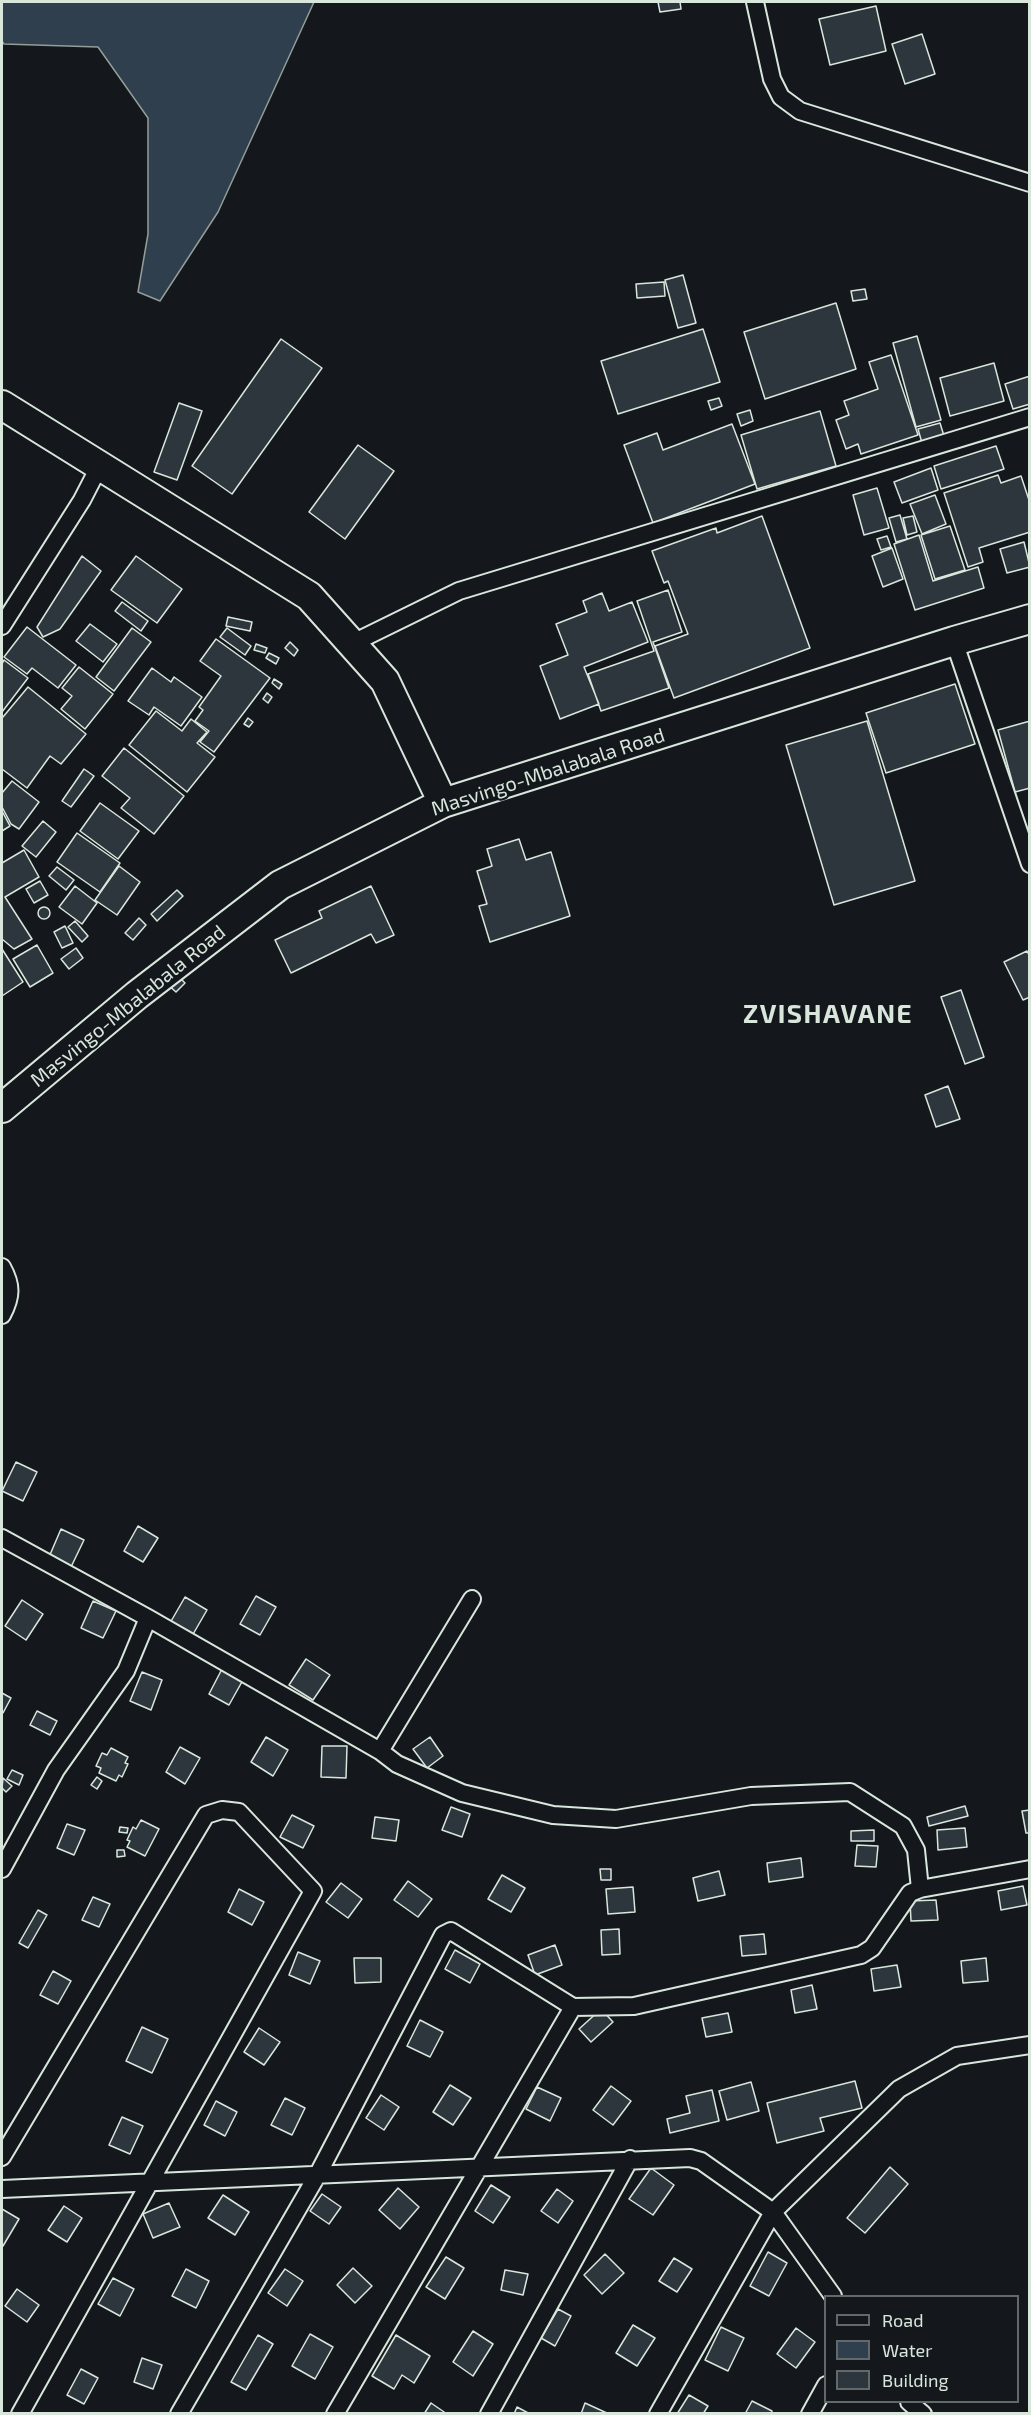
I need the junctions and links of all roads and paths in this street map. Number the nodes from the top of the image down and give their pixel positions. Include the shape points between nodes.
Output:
1 (755, 2) edge
2 (1029, 183) edge
3 (2, 405) edge
4 (1029, 417) edge
5 (99, 467) junction
6 (1029, 619) edge
7 (2, 626) edge
8 (954, 640) junction
9 (353, 643) junction
10 (443, 803) junction
11 (1029, 864) edge
12 (2, 1108) edge
13 (2, 1267) edge
14 (2, 1315) edge
15 (2, 1538) edge
16 (472, 1599) dead end
17 (148, 1618) junction
18 (380, 1751) junction
19 (2, 1869) edge
20 (1029, 1869) edge
21 (920, 1889) junction
22 (573, 2007) junction
23 (1029, 2045) edge
24 (2, 2157) edge
25 (630, 2159) junction
26 (478, 2167) junction
27 (318, 2174) junction
28 (151, 2182) junction
29 (2, 2189) edge
30 (773, 2212) junction
31 (831, 2295) edge
32 (824, 2387) edge
33 (910, 2403) edge
34 (20, 2414) edge
35 (179, 2414) edge
36 (335, 2414) edge
37 (489, 2414) edge
38 (658, 2414) edge
39 (810, 2414) edge
40 (923, 2414) edge

1 - 2 street via 772,79 781,97 800,111
3 - 5 highway
4 - 9 street via 459,591
5 - 7 street
5 - 9 highway via 309,596
6 - 8 highway, Masvingo-Mbalabala Road
8 - 10 highway, Masvingo-Mbalabala Road
8 - 11 street
9 - 10 highway via 385,681
10 - 12 highway, Masvingo-Mbalabala Road via 280,885 137,995
13 - 14 street via 10,1282
15 - 17 street
16 - 18 street
17 - 18 street
17 - 19 street via 126,1671 56,1770
18 - 21 street via 397,1764 462,1793 553,1815 616,1819 751,1796 850,1792 903,1826 916,1850
20 - 21 street
21 - 22 street via 910,1893 872,1948 861,1955 634,2006
22 - 26 street
22 - 27 street via 451,1930 443,1935
23 - 30 street via 957,2056 898,2089
24 - 28 street via 206,1815 222,1810 239,1812 313,1890
25 - 26 street
25 - 30 street via 695,2159
25 - 37 street
26 - 27 street
26 - 36 street
27 - 28 street
27 - 35 street
28 - 29 street
28 - 34 street
30 - 31 street
30 - 38 street
32 - 39 street
33 - 40 street

